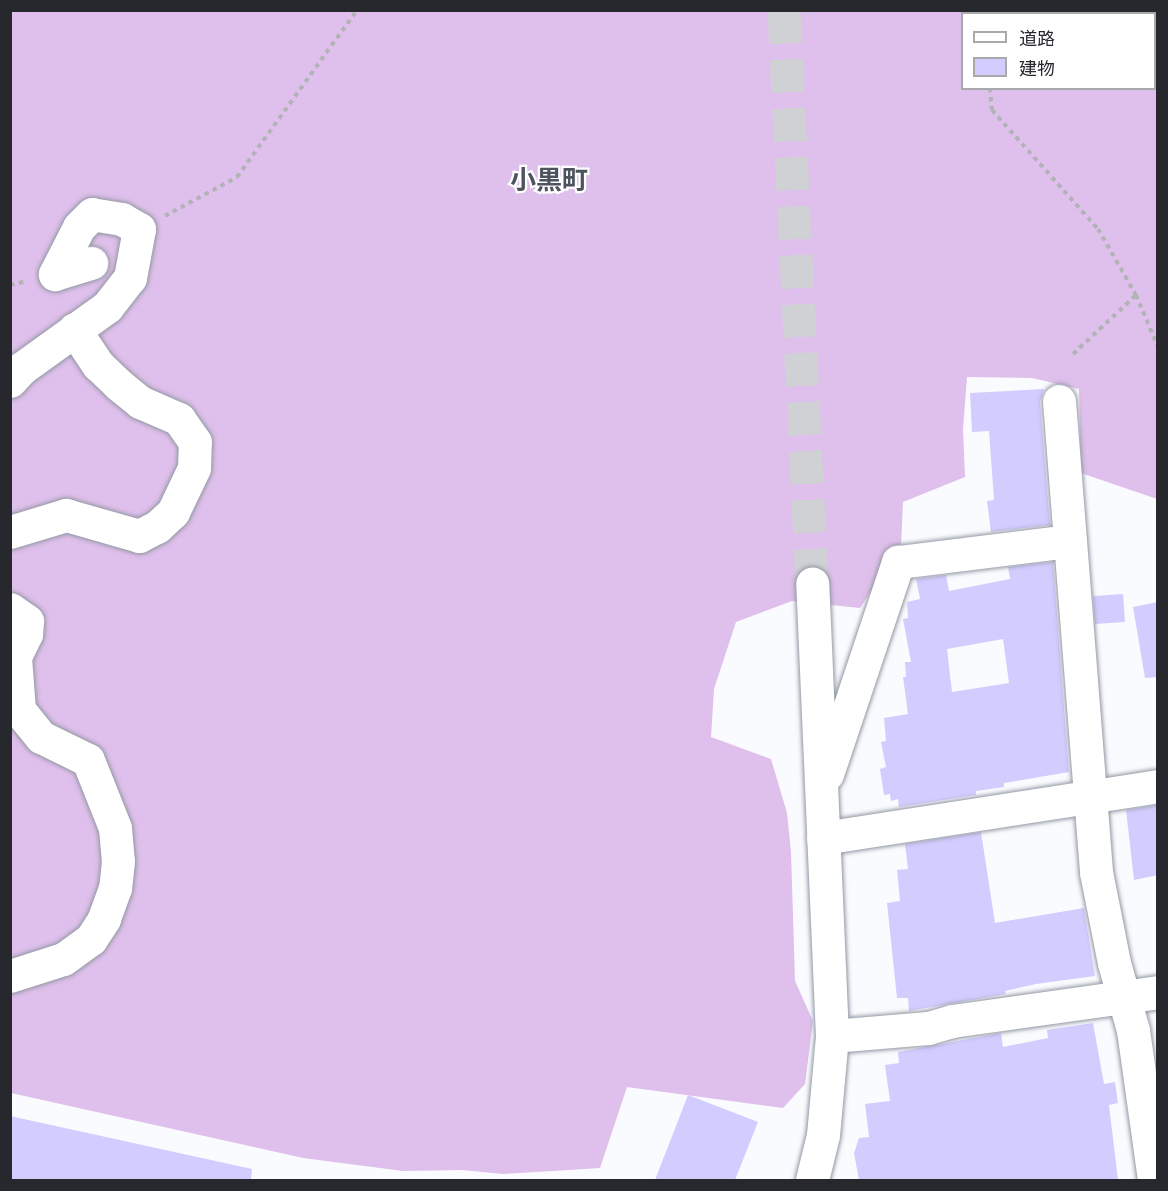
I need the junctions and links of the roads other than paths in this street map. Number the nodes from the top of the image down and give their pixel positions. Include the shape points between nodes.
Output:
1 (91, 263) dead end
2 (74, 329) junction
3 (10, 381) edge
4 (1059, 401) dead end
5 (10, 532) edge
6 (1070, 541) junction
7 (812, 582) tunnel mouth
8 (10, 609) edge
9 (1158, 786) edge
10 (821, 794) junction
11 (1092, 799) junction
12 (824, 838) junction
13 (10, 976) edge
14 (1158, 992) edge
15 (1123, 998) junction
16 (832, 1036) junction
17 (812, 1180) edge
18 (1154, 1180) edge

1 - 2 street via 55,274 79,227 92,214 122,219 139,230 130,278 107,307
2 - 3 street
2 - 5 street via 118,384 140,402 179,419 195,442 194,468 173,512 157,527 139,536 66,515
4 - 6 street
6 - 10 street via 898,562
6 - 11 street
7 - 10 street
8 - 13 street via 27,621 26,634 15,657 19,710 41,737 88,760 115,828 118,861 115,888 104,919 91,939 63,959
9 - 11 street
10 - 12 street
11 - 12 street
11 - 15 street via 1099,895
12 - 16 street
14 - 15 street
15 - 16 street via 952,1021 928,1028
15 - 18 street via 1132,1030
16 - 17 street via 823,1135

